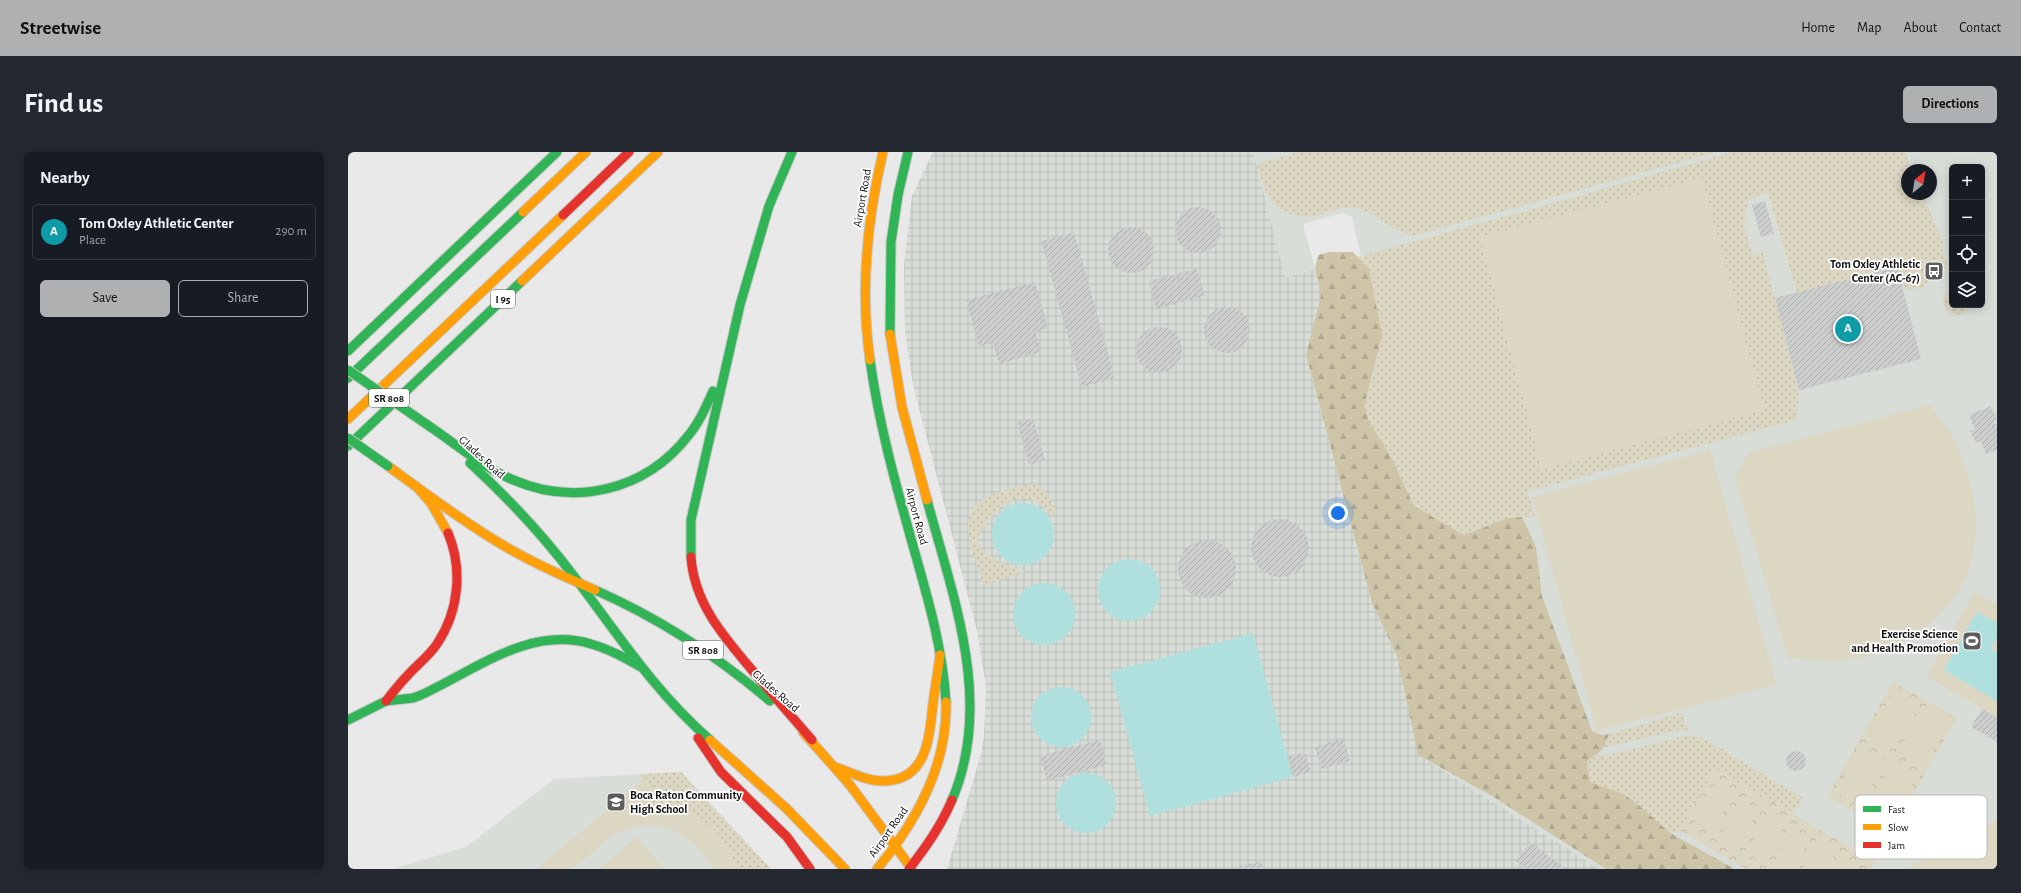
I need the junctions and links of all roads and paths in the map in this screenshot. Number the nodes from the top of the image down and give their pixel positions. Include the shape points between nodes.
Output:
1 (557, 152) edge
2 (586, 152) edge
3 (629, 152) edge
4 (658, 152) edge
5 (792, 152) edge
6 (884, 152) edge
7 (908, 152) edge
8 (348, 351) edge
9 (728, 358) junction
10 (348, 370) edge
11 (348, 378) edge
12 (348, 419) edge
13 (429, 426) junction
14 (348, 438) edge
15 (348, 446) edge
16 (416, 486) junction
17 (579, 584) junction
18 (940, 655) junction
19 (641, 667) junction
20 (386, 701) junction
21 (682, 714) junction
22 (348, 720) edge
23 (812, 740) junction
24 (835, 767) junction
25 (896, 847) junction
26 (911, 868) edge
27 (810, 869) edge
28 (845, 869) edge
29 (877, 869) edge

1 - 8 main road
2 - 11 main road
3 - 12 main road
4 - 15 main road, I 95
5 - 9 main road via 762,227
6 - 18 main road, Airport Road via 872,200 867,246 867,338 888,448
7 - 26 main road, Airport Road via 891,242 890,336 902,407 965,644 971,700 968,743 956,791 938,831
9 - 13 main road via 702,414 679,447 659,466 638,478 599,491 560,493 522,484 499,473
9 - 23 main road via 691,520 689,544 693,579 714,625
10 - 13 main road, Glades Road / SR 808, bridge
13 - 17 main road, Glades Road / SR 808 via 522,514
14 - 16 main road, Glades Road / SR 808, bridge
16 - 17 main road, Glades Road / SR 808 via 486,536
16 - 20 main road via 438,510 449,532 456,562 456,590 450,617 438,643
17 - 19 main road, Glades Road / SR 808
17 - 23 main road, Glades Road / SR 808 via 646,615 703,650 764,696
18 - 24 main road via 930,736 919,764 905,776 887,781
18 - 25 main road, Airport Road via 945,707 940,752 922,804
19 - 20 main road via 610,649 591,643 565,639 542,641 510,650 416,697
19 - 21 main road, Glades Road / SR 808
20 - 22 main road
21 - 27 main road via 721,772 787,837
21 - 28 main road, Glades Road / SR 808 via 784,805
23 - 24 main road, Glades Road / SR 808
24 - 25 main road, Glades Road / SR 808
25 - 26 main road, Glades Road / SR 808
25 - 29 main road, Airport Road

